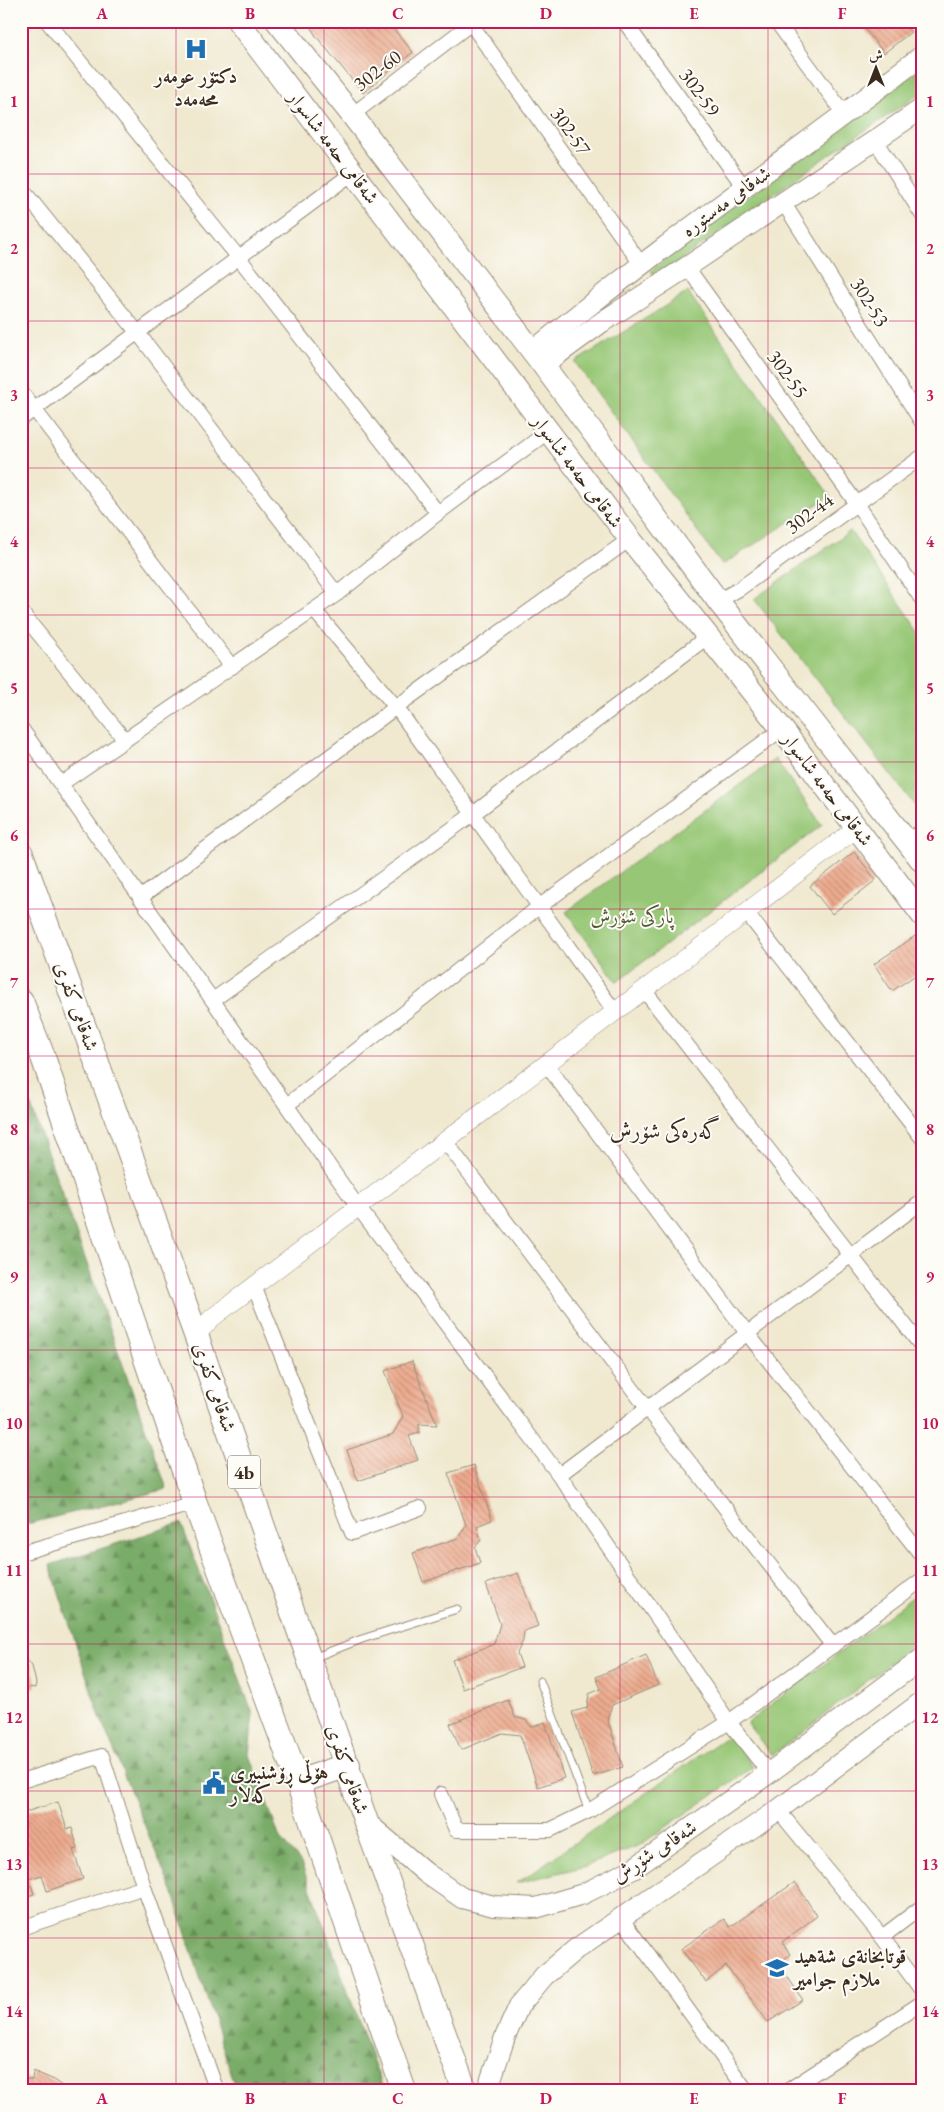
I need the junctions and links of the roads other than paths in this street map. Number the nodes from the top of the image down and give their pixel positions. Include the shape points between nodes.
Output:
1 (47, 21) edge
2 (238, 21) edge
3 (277, 21) edge
4 (624, 21) edge
5 (776, 21) edge
6 (471, 22) edge
7 (923, 55) edge
8 (923, 108) edge
9 (352, 115) junction
10 (845, 115) junction
11 (874, 140) junction
12 (354, 172) junction
13 (744, 187) junction
14 (21, 188) edge
15 (783, 202) junction
16 (923, 216) edge
17 (239, 258) junction
18 (641, 264) junction
19 (687, 267) junction
20 (591, 304) junction
21 (602, 322) junction
22 (138, 333) junction
23 (538, 358) junction
24 (21, 392) edge
25 (36, 409) junction
26 (21, 419) edge
27 (923, 424) edge
28 (548, 430) junction
29 (923, 456) edge
30 (857, 504) junction
31 (438, 513) junction
32 (630, 539) junction
33 (337, 594) junction
34 (718, 601) junction
35 (923, 601) edge
36 (314, 610) junction
37 (21, 612) edge
38 (707, 634) junction
39 (232, 668) junction
40 (396, 707) junction
41 (21, 728) edge
42 (782, 728) junction
43 (125, 740) junction
44 (60, 784) junction
45 (474, 814) junction
46 (857, 828) junction
47 (915, 836) edge
48 (21, 854) edge
49 (923, 862) edge
50 (140, 898) junction
51 (540, 906) junction
52 (746, 912) junction
53 (923, 916) edge
54 (644, 990) junction
55 (213, 1000) junction
56 (21, 1001) edge
57 (614, 1012) junction
58 (21, 1030) edge
59 (42, 1058) junction
60 (546, 1064) junction
61 (287, 1105) junction
62 (923, 1139) edge
63 (444, 1141) junction
64 (923, 1201) edge
65 (358, 1207) junction
66 (851, 1255) junction
67 (254, 1286) junction
68 (747, 1333) junction
69 (196, 1335) junction
70 (923, 1348) edge
71 (647, 1408) junction
72 (560, 1475) junction
73 (195, 1503) junction
74 (420, 1508) dead end
75 (21, 1553) edge
76 (923, 1557) edge
77 (923, 1579) edge
78 (457, 1610) dead end
79 (833, 1646) junction
80 (923, 1658) edge
81 (310, 1659) junction
82 (540, 1681) dead end
83 (923, 1702) edge
84 (729, 1722) junction
85 (348, 1765) junction
86 (769, 1773) junction
87 (21, 1781) edge
88 (298, 1782) junction
89 (441, 1794) dead end
90 (778, 1810) junction
91 (589, 1811) junction
92 (366, 1822) junction
93 (632, 1869) junction
94 (144, 1886) junction
95 (650, 1897) junction
96 (923, 1906) edge
97 (621, 1918) junction
98 (21, 1928) edge
99 (882, 1937) junction
100 (923, 1992) edge
101 (923, 2002) edge
102 (217, 2091) edge
103 (404, 2091) edge
104 (464, 2091) edge
105 (487, 2091) edge
106 (747, 2091) edge
107 (787, 2091) edge

1 - 17 street
2 - 12 main road, شەقامی حەمە شاسوار
3 - 9 main road, شەقامی حەمە شاسوار
4 - 13 street, 302-59
5 - 10 street
6 - 9 street, 302-60
6 - 18 street, 302-57
7 - 10 main road, شەقامی مەستورە
8 - 11 main road, شەقامی مەستورە
9 - 23 main road, شەقامی حەمە شاسوار
10 - 13 main road, شەقامی مەستورە
11 - 15 main road, شەقامی مەستورە
11 - 16 street
12 - 17 street
12 - 28 main road, شەقامی حەمە شاسوار
13 - 18 main road, شەقامی مەستورە
14 - 22 street
15 - 19 main road, شەقامی مەستورە
15 - 27 street, 302-53
17 - 22 street
17 - 31 street
18 - 20 main road, شەقامی مەستورە
19 - 21 main road, شەقامی مەستورە
19 - 30 street, 302-55
20 - 21 main road
20 - 23 main road, شەقامی مەستورە
21 - 23 main road, شەقامی مەستورە
22 - 25 street
22 - 33 street
23 - 34 main road, شەقامی حەمە شاسوار
24 - 25 street
25 - 26 street
25 - 39 street
28 - 31 street
28 - 32 main road, شەقامی حەمە شاسوار
29 - 30 street, 302-44
30 - 34 street, 302-44
30 - 35 street, 302-55
31 - 33 street
32 - 38 main road, شەقامی حەمە شاسوار
32 - 40 street
33 - 36 street
34 - 47 main road, شەقامی حەمە شاسوار
36 - 39 street
36 - 40 street
37 - 43 street
38 - 42 main road, شەقامی حەمە شاسوار
38 - 45 street
39 - 43 street
40 - 45 street
40 - 50 street
41 - 44 street
42 - 46 main road, شەقامی حەمە شاسوار
42 - 51 street
43 - 44 street
44 - 50 street
45 - 51 street
45 - 55 street
46 - 52 street
46 - 53 main road, شەقامی حەمە شاسوار
47 - 49 main road, شەقامی حەمە شاسوار
48 - 69 highway, شەقامی کفری / 4b
50 - 55 street
51 - 57 street
51 - 61 street
52 - 54 street
52 - 62 street
54 - 57 street
54 - 66 street
55 - 61 street
56 - 59 highway
57 - 60 street
58 - 59 main road
59 - 73 highway
60 - 63 street
60 - 68 street
61 - 65 street
63 - 65 street
63 - 71 street
64 - 66 street
65 - 67 street
65 - 72 street
66 - 68 street
66 - 70 street
67 - 69 street via 212,1318
67 - 74 street via 352,1533
68 - 71 street
68 - 76 street
69 - 81 highway, شەقامی کفری / 4b
71 - 72 street
71 - 79 street
72 - 84 street
73 - 75 street
73 - 88 highway
77 - 79 street
78 - 81 lane via 362,1639
79 - 84 street
80 - 86 main road, شەقامی شۆڕش
81 - 85 highway, شەقامی کفری / 4b
82 - 91 lane
83 - 90 main road, شەقامی شۆڕش
84 - 86 street
84 - 91 street
85 - 88 highway
85 - 92 highway, شەقامی کفری / 4b
86 - 93 main road, شەقامی شۆڕش
87 - 94 street via 102,1756
88 - 103 highway
89 - 91 street via 456,1830 550,1830
90 - 95 main road, شەقامی شۆڕش
90 - 99 street
92 - 93 main road, شەقامی شۆڕش via 426,1873 462,1898 494,1906 536,1908 583,1894
92 - 104 highway, شەقامی کفری / 4b
93 - 95 main road
94 - 98 street
94 - 102 street
95 - 97 main road, شەقامی شۆڕش
96 - 99 street
97 - 105 main road, شەقامی شۆڕش via 544,1976 519,2006
97 - 106 street
99 - 100 street
101 - 107 street

